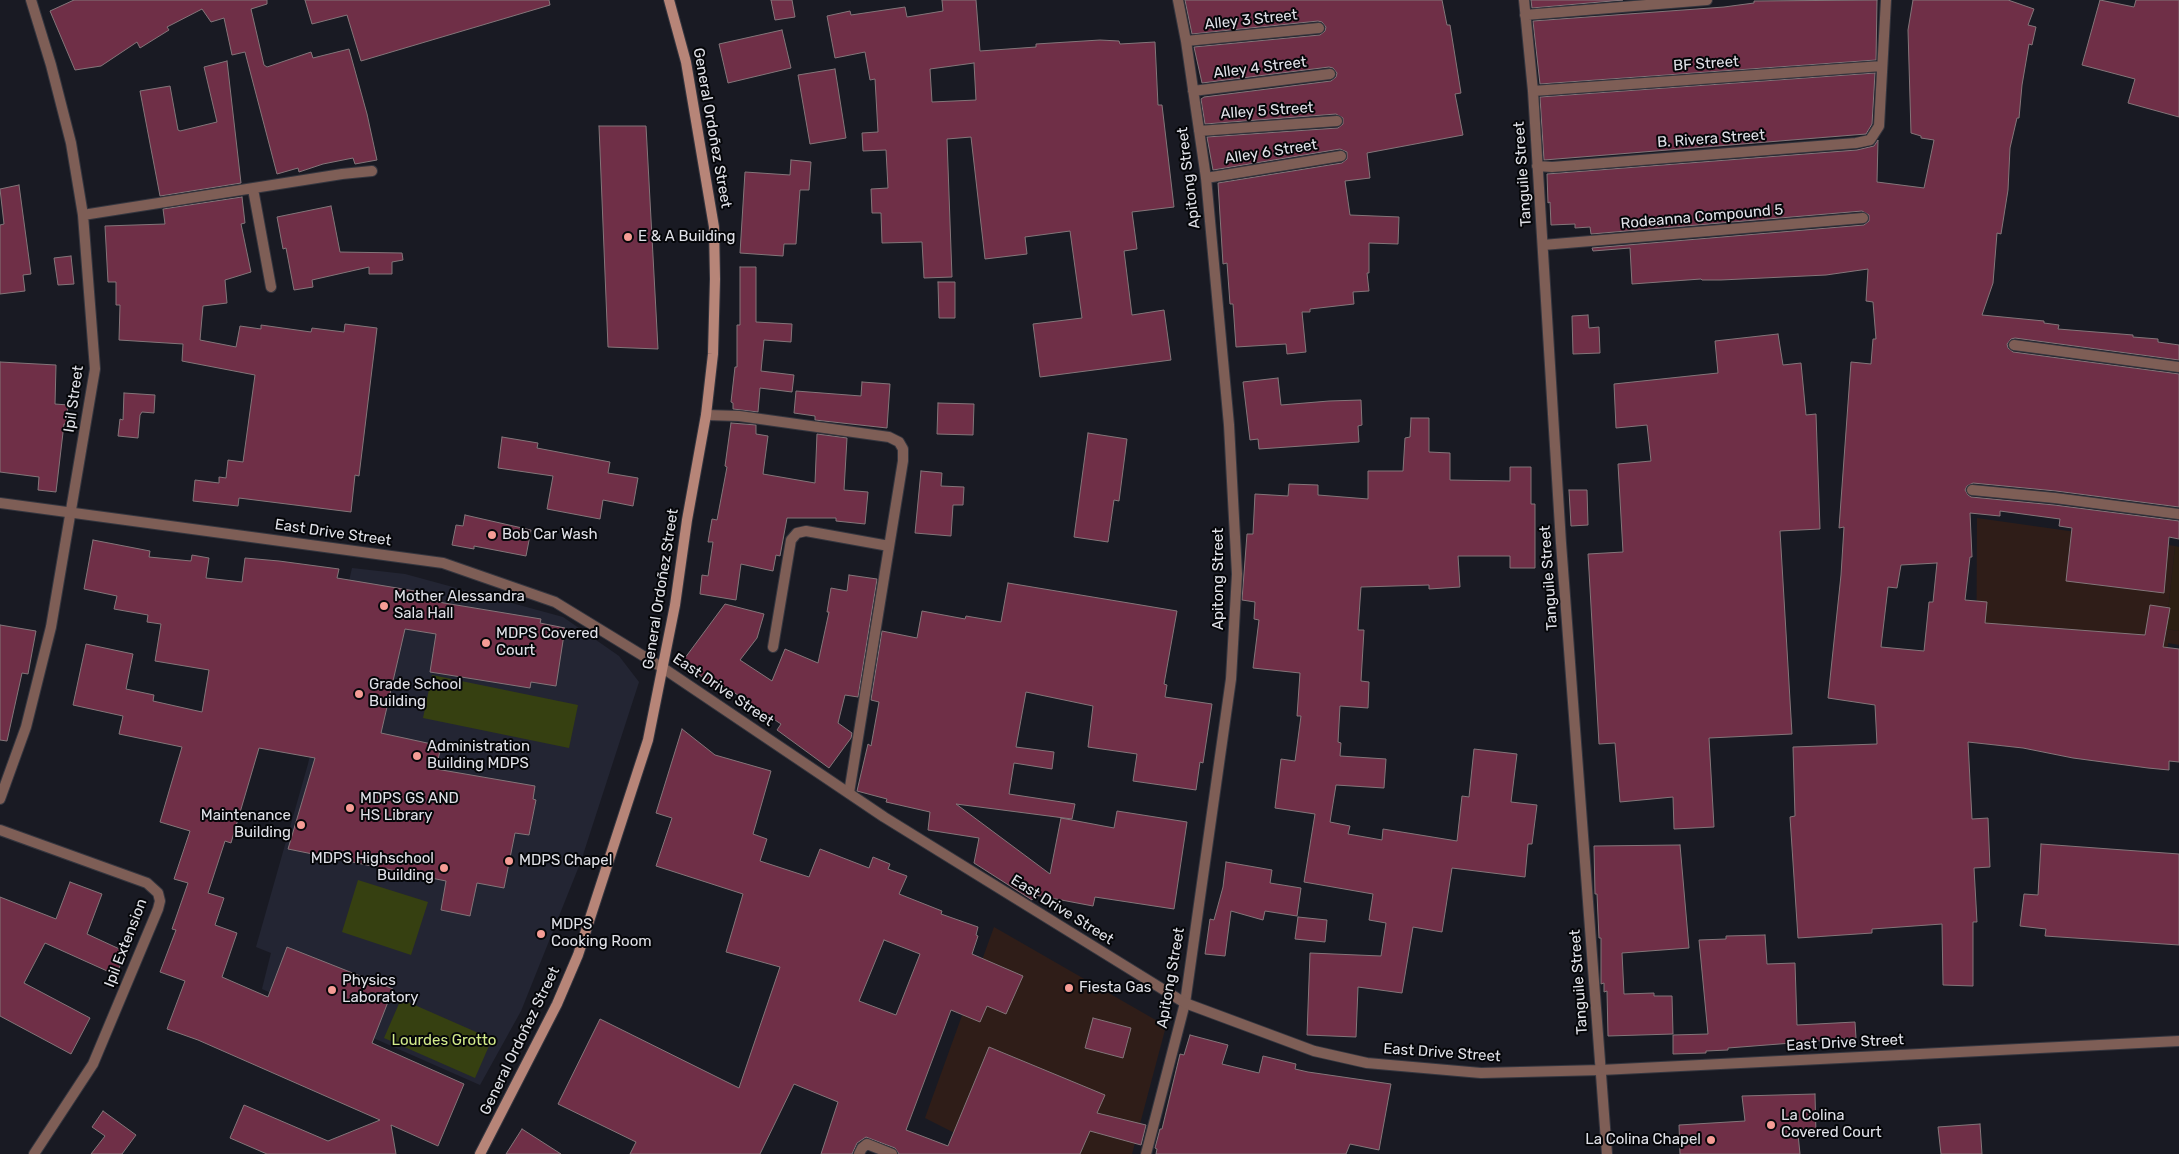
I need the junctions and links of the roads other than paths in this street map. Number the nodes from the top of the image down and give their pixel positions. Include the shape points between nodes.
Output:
1 (31, 0) edge
2 (669, 0) edge
3 (1178, 0) edge
4 (1524, 0) edge
5 (1707, 0) edge
6 (1886, 0) edge
7 (1526, 15) junction
8 (1319, 28) dead end
9 (1186, 41) junction
10 (1882, 66) junction
11 (1330, 74) dead end
12 (1193, 91) junction
13 (1533, 91) junction
14 (1336, 121) dead end
15 (1199, 132) junction
16 (1341, 156) dead end
17 (1537, 166) junction
18 (372, 171) dead end
19 (1206, 178) junction
20 (252, 188) junction
21 (83, 215) junction
22 (1864, 218) dead end
23 (1543, 245) junction
24 (271, 287) dead end
25 (2014, 346) dead end
26 (2179, 367) edge
27 (706, 414) junction
28 (1972, 490) dead end
29 (0, 503) edge
30 (72, 512) junction
31 (2179, 514) edge
32 (889, 546) junction
33 (773, 648) dead end
34 (663, 668) junction
35 (849, 793) junction
36 (0, 799) edge
37 (0, 830) edge
38 (1185, 1003) junction
39 (2179, 1041) edge
40 (1601, 1070) junction
41 (34, 1154) edge
42 (480, 1154) edge
43 (859, 1154) edge
44 (892, 1154) edge
45 (1146, 1154) edge
46 (1607, 1154) edge

1 - 21 street, Ipil Street via 52,65 71,143
2 - 27 main road, General Ordoñez Street via 686,62 714,227 713,354
3 - 9 street, Apitong Street
4 - 7 street, Tanguile Street
5 - 7 street
6 - 10 street
7 - 13 street, Tanguile Street
8 - 9 street, Alley 3 Street
9 - 12 street, Apitong Street
10 - 13 street, BF Street
10 - 17 street, B. Rivera Street via 1879,126 1870,140
11 - 12 street, Alley 4 Street
12 - 15 street, Apitong Street
13 - 17 street, Tanguile Street
14 - 15 street, Alley 5 Street
15 - 19 street, Apitong Street
16 - 19 street, Alley 6 Street
17 - 23 street, Tanguile Street
18 - 20 street
19 - 38 street, Apitong Street via 1229,425 1237,574 1231,679
20 - 21 street
20 - 24 street
21 - 30 street, Ipil Street via 95,369
22 - 23 street, Rodeanna Compound 5
23 - 40 street, Tanguile Street via 1561,543
25 - 26 street
27 - 32 street via 880,436 899,442 903,461
27 - 34 main road, General Ordoñez Street
28 - 31 street
29 - 30 street, East Drive Street
30 - 34 street, East Drive Street via 443,563 554,602
30 - 36 street, Ipil Street via 38,684
32 - 33 street via 806,531 797,533 791,540
32 - 35 street
34 - 35 street, East Drive Street
34 - 42 main road, General Ordoñez Street via 648,740 578,955 557,1004
35 - 38 street, East Drive Street
37 - 41 street, Ipil Extension via 147,882 160,900 93,1064
38 - 40 street, East Drive Street via 1314,1051 1366,1063 1481,1073
38 - 45 street, Apitong Street
39 - 40 street, East Drive Street
40 - 46 street, Tanguile Street
43 - 44 street via 867,1144

